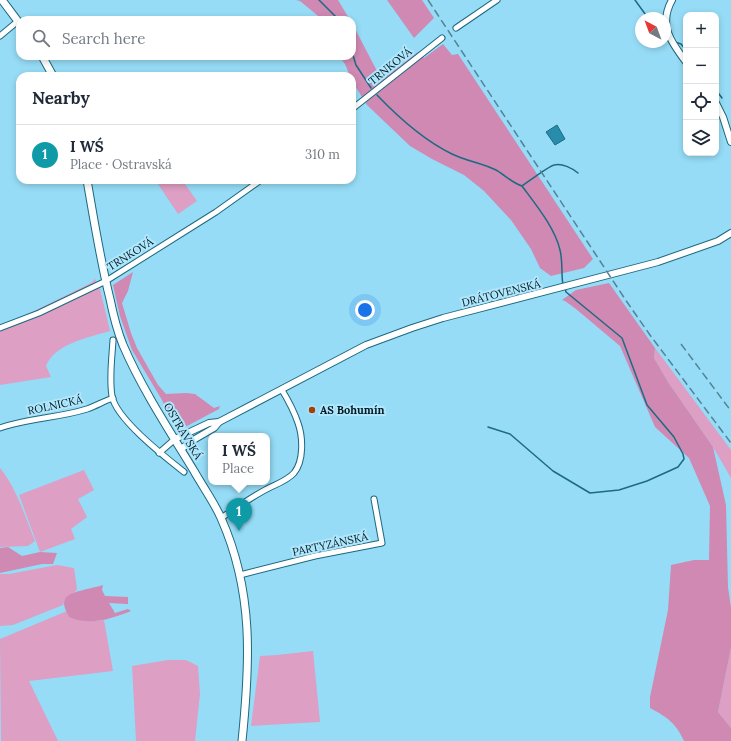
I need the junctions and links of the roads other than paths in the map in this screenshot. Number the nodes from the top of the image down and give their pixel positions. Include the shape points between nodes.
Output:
1 (2, 0) edge
2 (497, 0) edge
3 (672, 0) edge
4 (16, 18) edge
5 (16, 24) edge
6 (456, 28) dead end
7 (0, 36) edge
8 (442, 38) dead end
9 (683, 58) edge
10 (44, 60) edge
11 (51, 72) edge
12 (356, 106) edge
13 (719, 109) edge
14 (731, 142) edge
15 (88, 184) edge
16 (255, 184) edge
17 (731, 233) edge
18 (106, 282) junction
19 (0, 328) edge
20 (113, 340) dead end
21 (282, 390) junction
22 (113, 398) junction
23 (219, 422) junction
24 (0, 428) edge
25 (175, 439) junction
26 (181, 449) junction
27 (159, 453) junction
28 (184, 472) dead end
29 (374, 499) dead end
30 (221, 518) junction
31 (240, 575) junction
32 (242, 741) edge

1 - 4 main road
2 - 6 street
3 - 9 street via 666,18 667,29 674,47
5 - 7 street
8 - 12 street, TRNKOVÁ
10 - 11 main road
13 - 14 street
15 - 18 main road, OSTRAVSKÁ
16 - 18 street, TRNKOVÁ
17 - 21 street, DRÁTOVENSKÁ via 718,241 658,262 412,328 366,345
18 - 19 street, TRNKOVÁ
18 - 25 main road, OSTRAVSKÁ via 122,343
20 - 22 street, OSTRAVSKÁ
21 - 23 street, DRÁTOVENSKÁ
21 - 30 street via 300,432 296,470 291,476
22 - 24 street, ROLNICKÁ via 87,409 16,422
22 - 27 street, OSTRAVSKÁ via 125,419
23 - 25 street, DRÁTOVENSKÁ via 209,423
23 - 26 street, DRÁTOVENSKÁ
25 - 26 main road, OSTRAVSKÁ
25 - 27 street
26 - 30 main road, OSTRAVSKÁ
27 - 28 street, OSTRAVSKÁ
29 - 31 street, PARTYZÁNSKÁ via 382,543 315,556
30 - 31 main road, OSTRAVSKÁ
31 - 32 main road, OSTRAVSKÁ via 248,635 247,693

